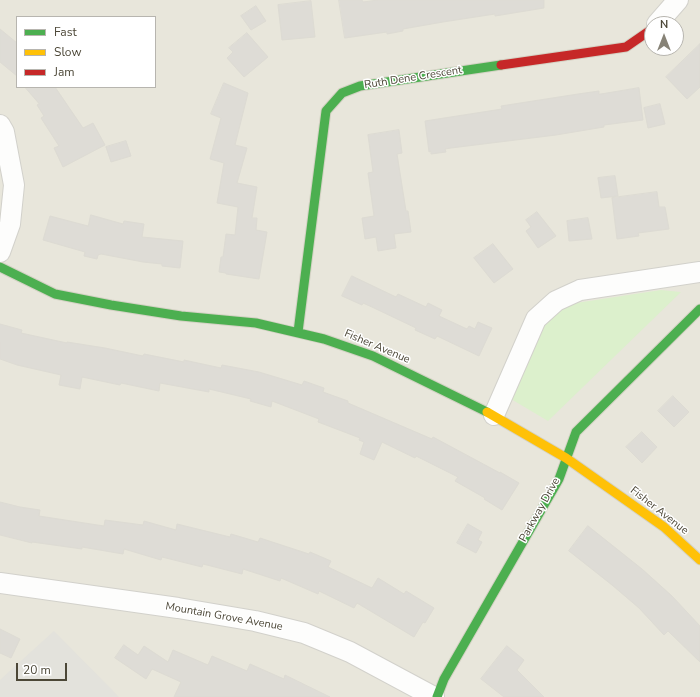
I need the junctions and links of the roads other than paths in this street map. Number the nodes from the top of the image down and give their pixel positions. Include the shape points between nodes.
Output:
1 (678, 0) edge
2 (664, 16) edge
3 (644, 34) edge
4 (0, 125) edge
5 (0, 252) edge
6 (0, 267) edge
7 (700, 272) edge
8 (700, 308) edge
9 (298, 332) junction
10 (494, 415) junction
11 (566, 458) junction
12 (700, 560) edge
13 (0, 583) edge
14 (434, 697) edge
15 (437, 697) edge

1 - 2 street
3 - 9 street, Ruth Dene Crescent via 626,46 360,86 342,93 326,111
4 - 5 street via 4,132 14,185 10,224
6 - 9 street, Fisher Avenue via 55,294 181,316 256,323
7 - 10 street via 580,290 556,301 536,319
8 - 11 street, Parkway Drive via 576,432
9 - 10 street, Fisher Avenue via 373,356
10 - 11 street, Fisher Avenue
11 - 12 street, Fisher Avenue via 664,527
11 - 15 street, Parkway Drive via 559,480 444,679
13 - 14 street, Mountain Grove Avenue via 178,608 255,621 304,633 350,652

